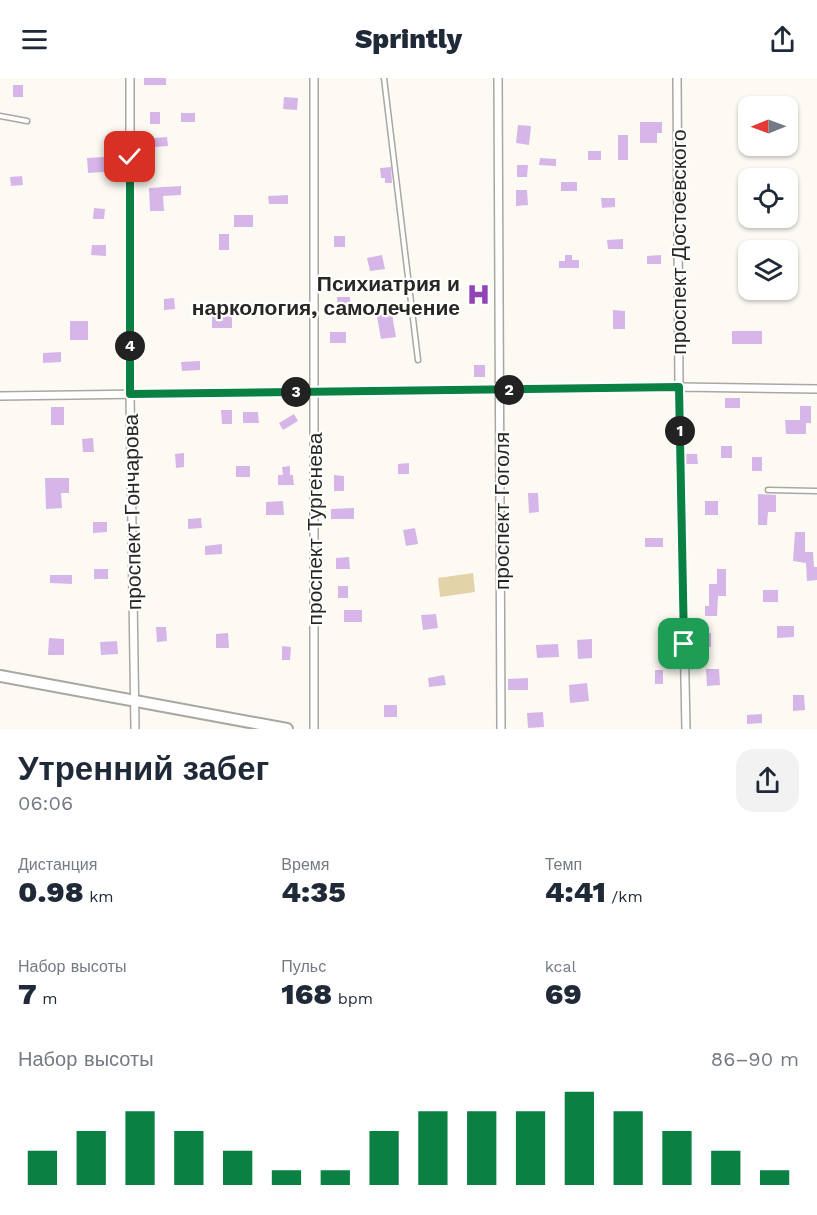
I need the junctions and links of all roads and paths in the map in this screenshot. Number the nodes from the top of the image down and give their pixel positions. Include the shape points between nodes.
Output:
1 (130, 78) edge
2 (314, 78) edge
3 (384, 78) edge
4 (498, 78) edge
5 (677, 78) edge
6 (0, 116) edge
7 (27, 121) dead end
8 (418, 360) dead end
9 (679, 387) junction
10 (817, 389) edge
11 (500, 390) junction
12 (313, 391) junction
13 (130, 394) junction
14 (0, 396) edge
15 (768, 490) dead end
16 (817, 490) edge
17 (0, 676) edge
18 (135, 701) junction
19 (135, 729) edge
20 (287, 729) edge
21 (314, 729) edge
22 (501, 729) edge
23 (686, 729) edge

1 - 13 street, проспект Гончарова
2 - 12 street, проспект Тургенева
3 - 8 lane
4 - 11 street, проспект Гоголя
5 - 9 street, проспект Достоевского
6 - 7 lane
9 - 10 street
9 - 11 street
9 - 23 street, проспект Достоевского
11 - 12 street
11 - 22 street, проспект Гоголя
12 - 13 street
12 - 21 street, проспект Тургенева
13 - 14 street
13 - 18 street, проспект Гончарова
15 - 16 lane
17 - 18 main road
18 - 19 street, проспект Гончарова
18 - 20 main road

